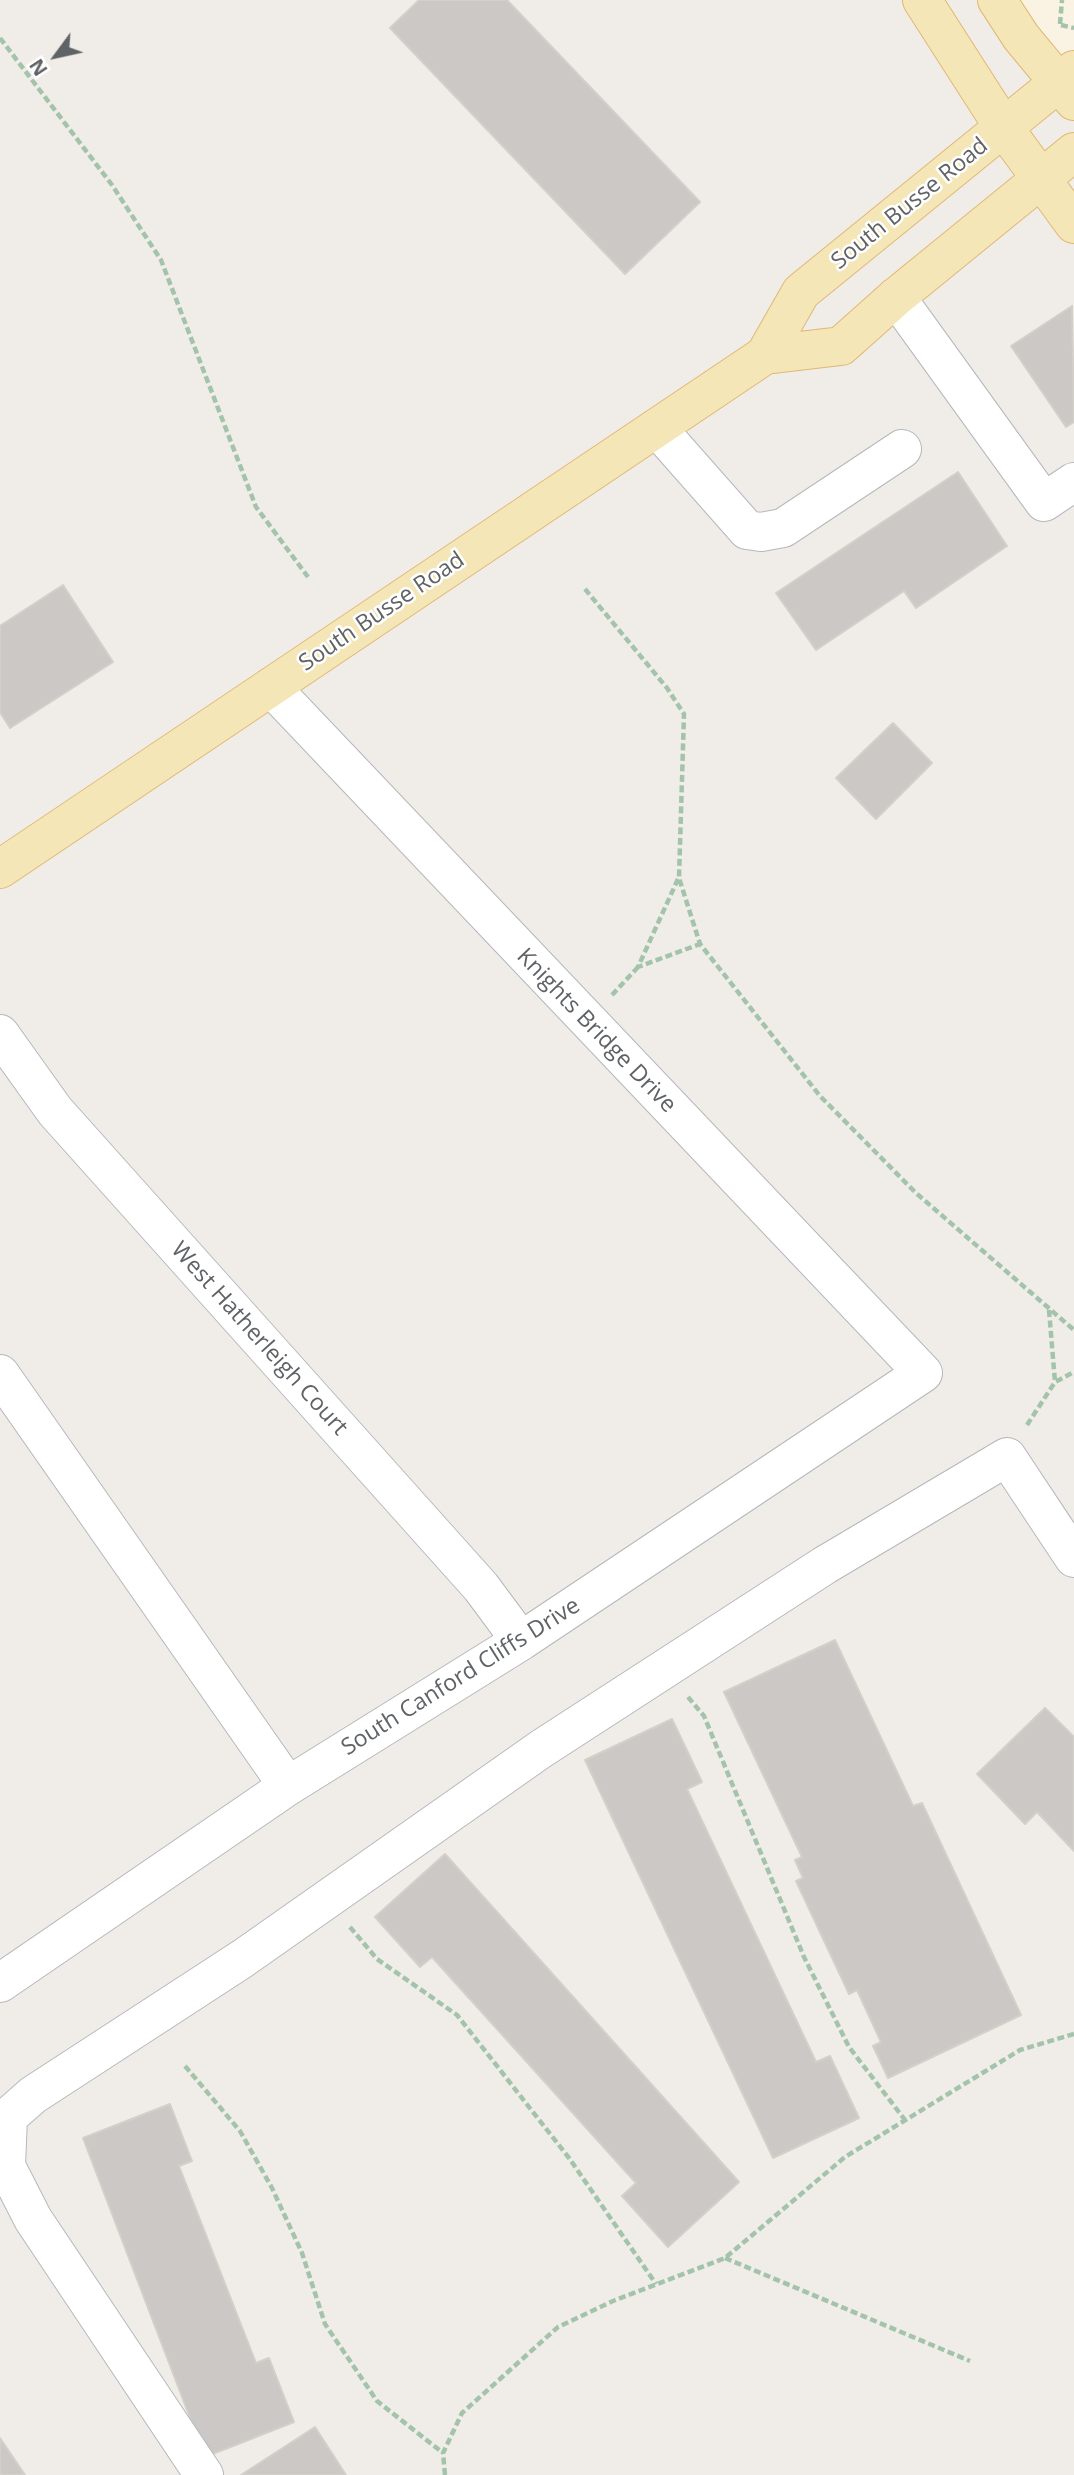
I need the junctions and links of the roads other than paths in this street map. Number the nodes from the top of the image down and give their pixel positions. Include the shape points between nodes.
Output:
1 (922, 0) edge
2 (997, 0) edge
3 (1070, 84) edge
4 (1004, 128) junction
5 (1074, 152) edge
6 (1042, 180) junction
7 (1074, 224) edge
8 (896, 297) junction
9 (765, 355) junction
10 (657, 428) junction
11 (902, 449) dead end
12 (1074, 482) edge
13 (271, 687) junction
14 (0, 869) edge
15 (0, 1034) edge
16 (923, 1373) joint
17 (0, 1374) edge
18 (1074, 1558) edge
19 (521, 1641) junction
20 (288, 1786) junction
21 (0, 1983) edge
22 (204, 2475) edge

1 - 4 main road
2 - 3 main road via 1021,37
3 - 4 main road, South Busse Road
4 - 6 main road
4 - 9 main road, South Busse Road via 801,292
5 - 6 main road, South Busse Road
6 - 7 main road
6 - 8 main road, South Busse Road
8 - 9 main road, South Busse Road via 841,346
8 - 12 street via 1044,502
9 - 10 main road, South Busse Road
10 - 11 street via 747,530 761,532 783,528
10 - 13 main road, South Busse Road
13 - 14 main road, South Busse Road
13 - 16 street, Knights Bridge Drive
15 - 19 street, West Hatherleigh Court via 55,1111 481,1587
16 - 19 street, South Canford Cliffs Drive
17 - 20 street
18 - 22 street via 1007,1457 825,1565 541,1749 242,1959 33,2095 8,2117 6,2166 33,2219
19 - 20 street, South Canford Cliffs Drive
20 - 21 street, South Canford Cliffs Drive

